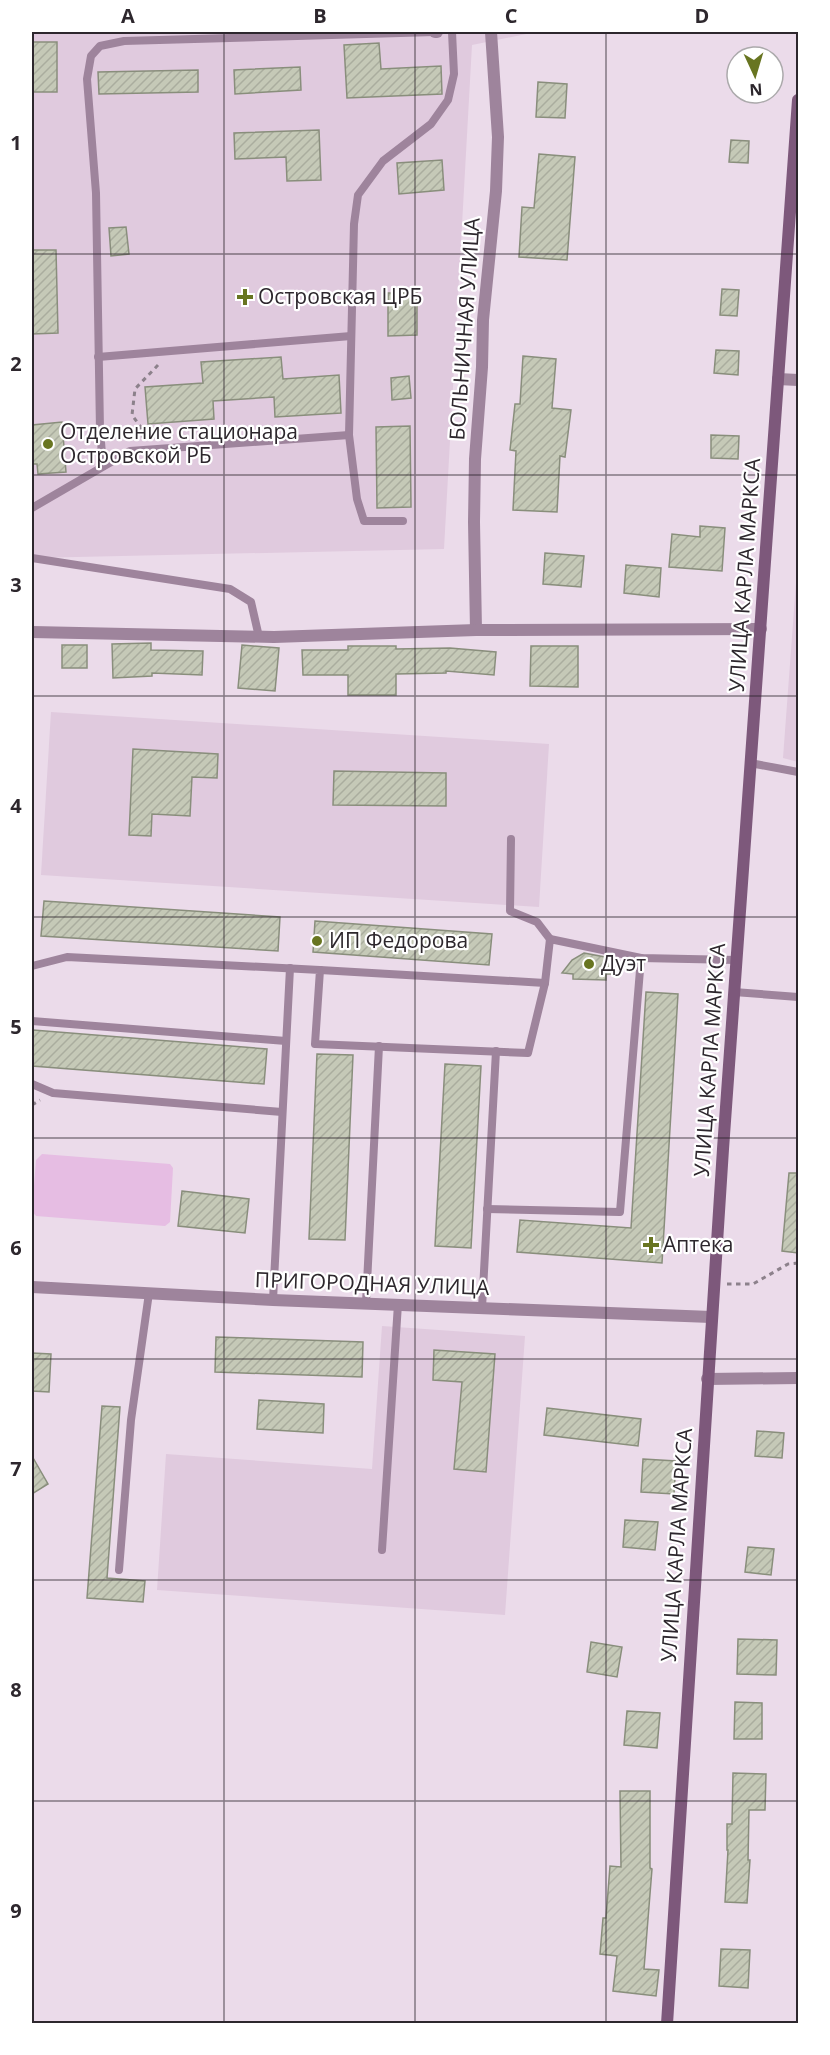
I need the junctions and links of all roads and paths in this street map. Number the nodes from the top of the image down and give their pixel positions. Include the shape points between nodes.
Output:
1 (435, 32) edge
2 (452, 32) edge
3 (491, 32) edge
4 (798, 100) edge
5 (351, 336) junction
6 (175, 350) junction
7 (99, 357) junction
8 (778, 380) junction
9 (798, 380) edge
10 (349, 435) junction
11 (147, 450) junction
12 (103, 466) junction
13 (32, 508) edge
14 (403, 521) dead end
15 (32, 558) edge
16 (761, 629) junction
17 (476, 630) junction
18 (32, 632) edge
19 (258, 637) junction
20 (750, 763) junction
21 (798, 772) edge
22 (511, 839) dead end
23 (550, 939) junction
24 (641, 958) junction
25 (736, 960) junction
26 (32, 966) edge
27 (290, 968) junction
28 (320, 970) junction
29 (544, 983) junction
30 (734, 992) junction
31 (798, 997) edge
32 (32, 1021) edge
33 (286, 1041) junction
34 (379, 1046) junction
35 (496, 1051) junction
36 (32, 1084) edge
37 (282, 1112) junction
38 (488, 1209) junction
39 (798, 1263) edge
40 (714, 1285) junction
41 (32, 1287) edge
42 (149, 1293) junction
43 (273, 1300) junction
44 (366, 1303) junction
45 (398, 1304) junction
46 (482, 1308) junction
47 (711, 1317) junction
48 (707, 1378) junction
49 (798, 1378) edge
50 (382, 1550) dead end
51 (119, 1570) dead end
52 (667, 2024) edge

1 - 7 lane via 124,41 100,46 91,56 87,79 96,193
2 - 5 lane via 454,74 448,100 431,124 384,161 358,195
3 - 17 street, БОЛЬНИЧНАЯ УЛИЦА via 498,137 475,459
4 - 8 main road, УЛИЦА КАРЛА МАРКСА
5 - 6 lane
5 - 10 lane
6 - 7 lane
6 - 11 path via 135,388 132,415 140,426
7 - 12 lane
8 - 9 street
8 - 16 main road, УЛИЦА КАРЛА МАРКСА
10 - 11 lane
10 - 14 lane via 357,499 364,521
11 - 12 lane via 130,451
12 - 13 lane
15 - 19 lane via 230,589 251,602
16 - 17 street
16 - 20 main road, УЛИЦА КАРЛА МАРКСА
17 - 19 street
18 - 19 street
20 - 21 lane
20 - 25 main road, УЛИЦА КАРЛА МАРКСА
22 - 23 lane via 510,911 537,922
23 - 24 lane
23 - 29 lane
24 - 25 lane
24 - 38 lane via 620,1212
25 - 30 main road, УЛИЦА КАРЛА МАРКСА
26 - 27 lane via 67,957
27 - 28 lane
27 - 33 lane
28 - 29 lane
28 - 34 lane via 315,1044
29 - 35 lane via 528,1053
30 - 31 lane
30 - 40 main road, УЛИЦА КАРЛА МАРКСА
32 - 33 lane
33 - 37 lane
34 - 35 lane
34 - 44 lane
35 - 38 lane
36 - 37 lane via 53,1093
37 - 43 lane
38 - 46 lane
39 - 40 path via 788,1264 753,1284
40 - 47 main road, УЛИЦА КАРЛА МАРКСА
41 - 42 street, ПРИГОРОДНАЯ УЛИЦА
42 - 43 street, ПРИГОРОДНАЯ УЛИЦА
42 - 51 lane via 130,1420
43 - 44 street, ПРИГОРОДНАЯ УЛИЦА
44 - 45 street, ПРИГОРОДНАЯ УЛИЦА
45 - 46 street, ПРИГОРОДНАЯ УЛИЦА
45 - 50 lane
46 - 47 street, ПРИГОРОДНАЯ УЛИЦА
47 - 48 main road, УЛИЦА КАРЛА МАРКСА
48 - 49 street
48 - 52 main road, УЛИЦА КАРЛА МАРКСА

